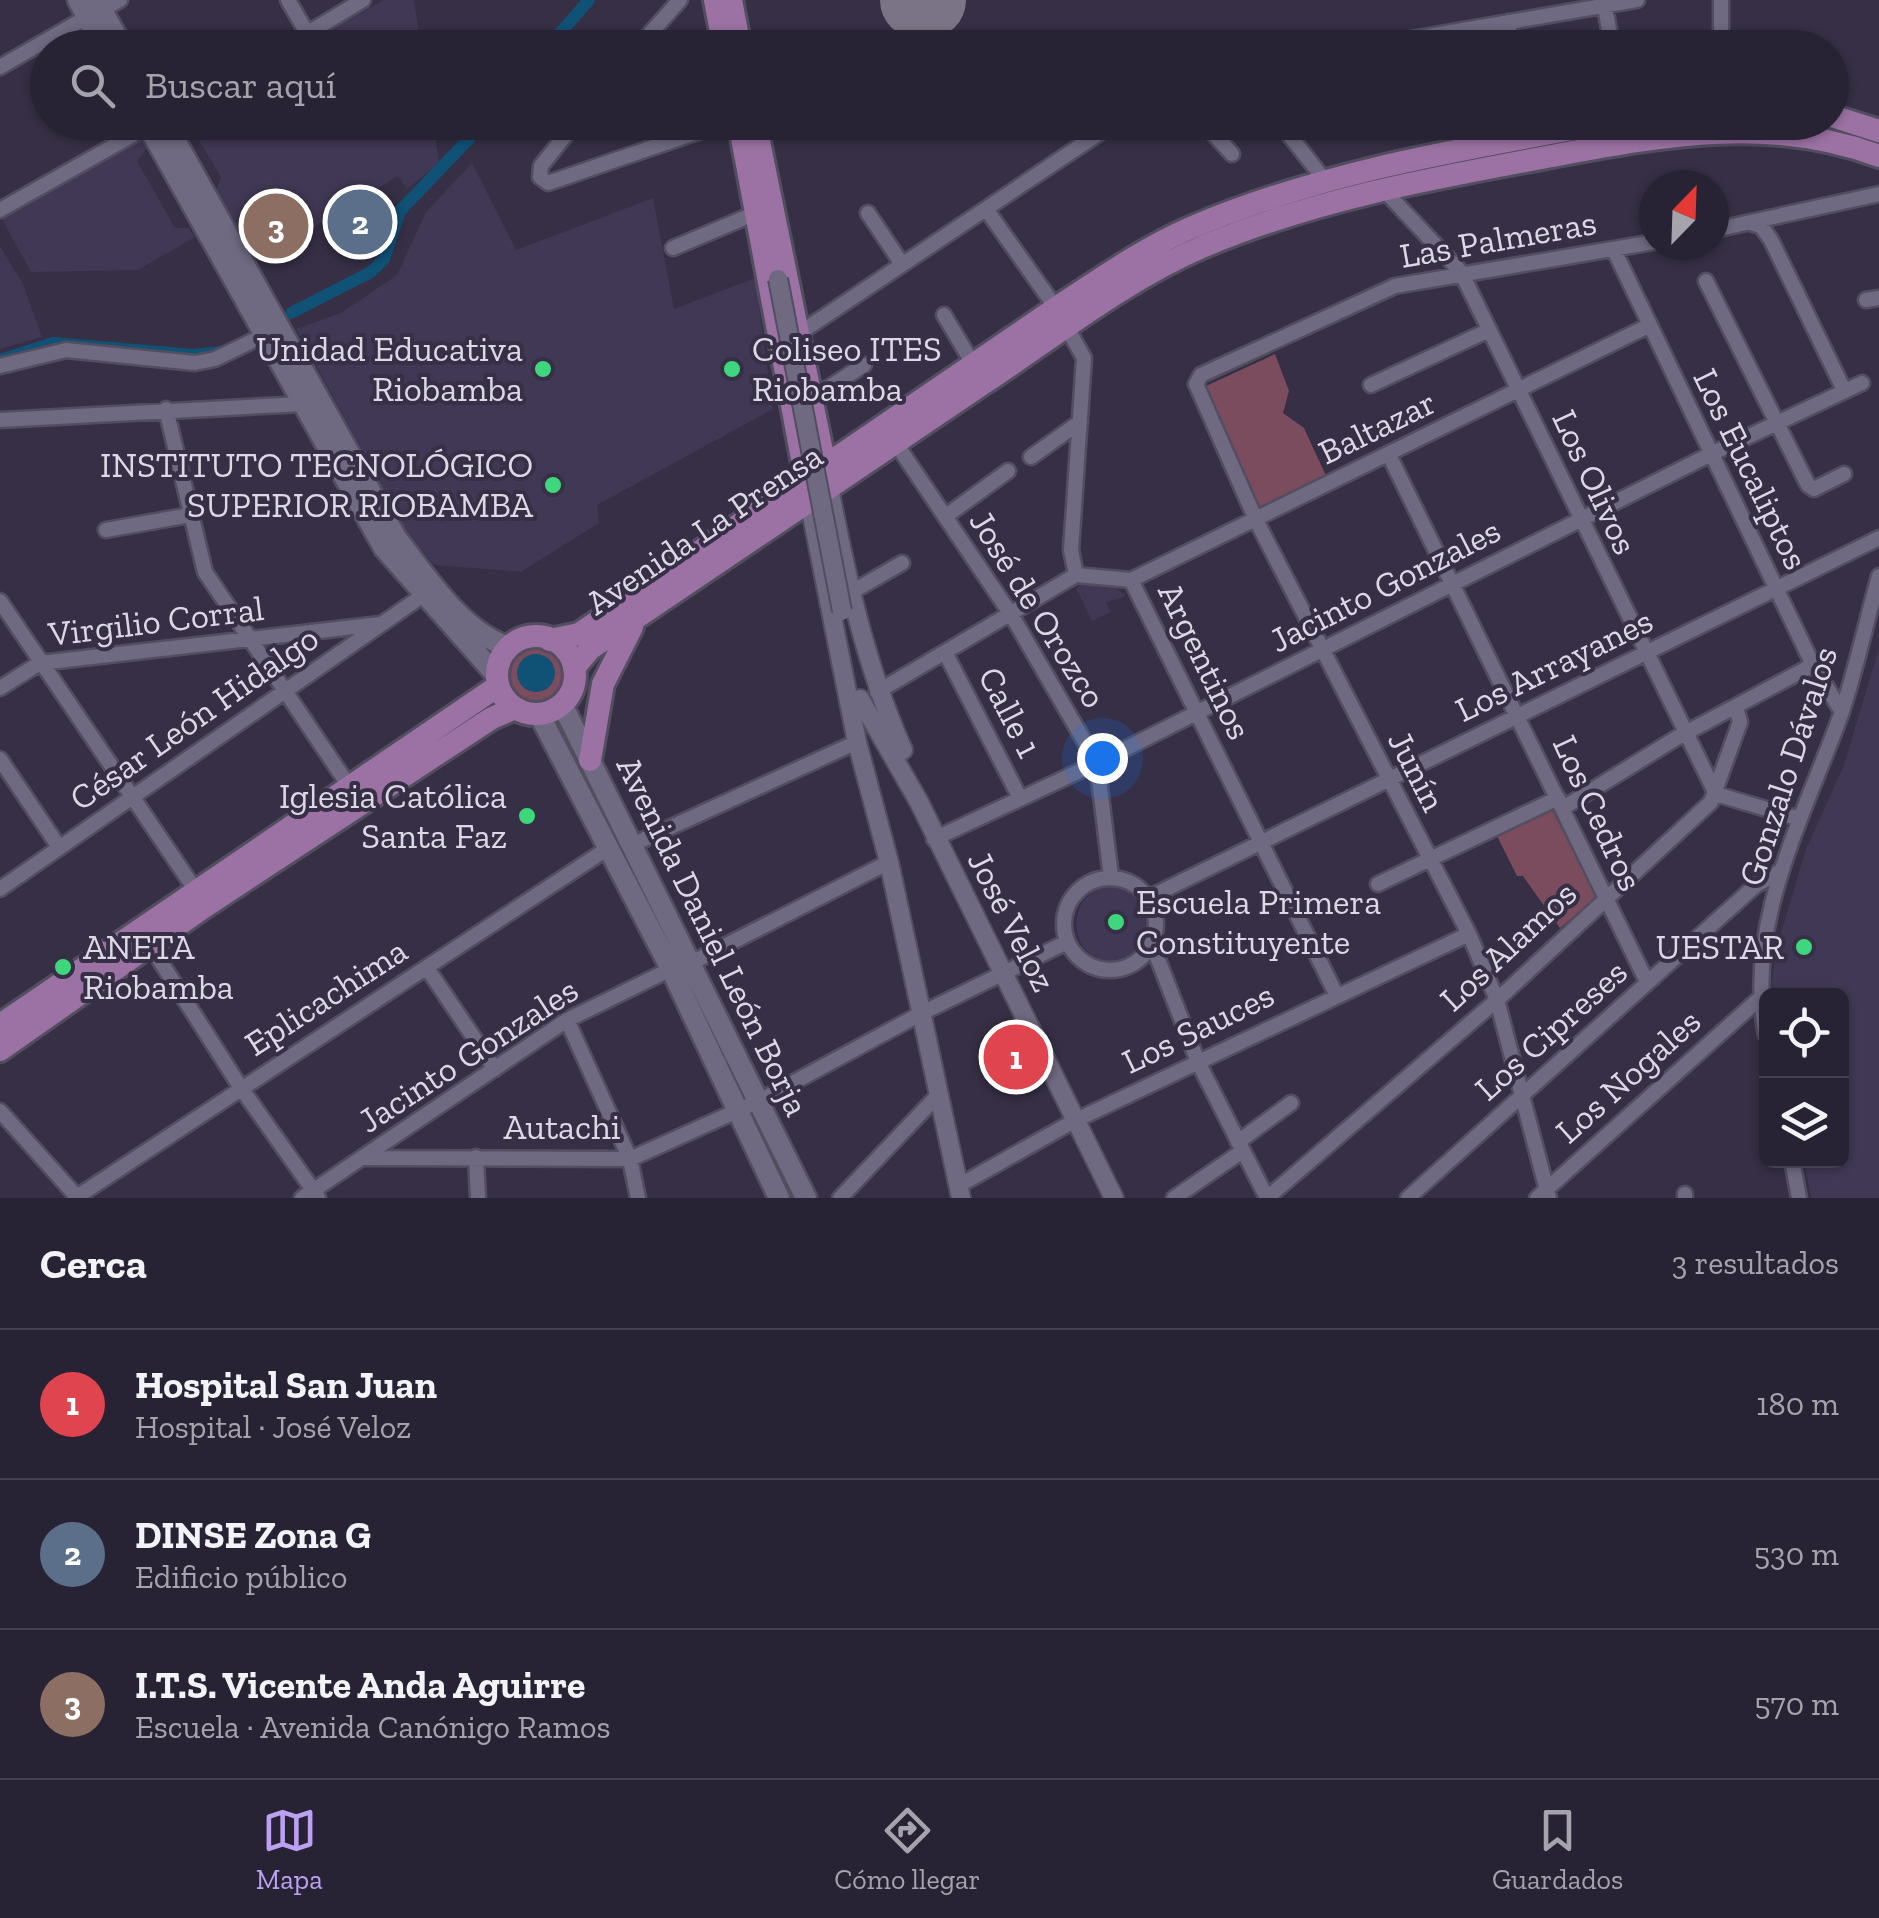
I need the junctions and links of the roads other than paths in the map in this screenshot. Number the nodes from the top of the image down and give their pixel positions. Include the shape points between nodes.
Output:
1 (288, 0) edge
2 (364, 0) edge
3 (680, 0) edge
4 (714, 0) edge
5 (731, 0) edge
6 (1637, 0) edge
7 (1721, 0) edge
8 (97, 6) edge
9 (1606, 6) junction
10 (1508, 22) junction
11 (58, 30) edge
12 (112, 30) edge
13 (305, 30) edge
14 (314, 30) edge
15 (654, 30) edge
16 (720, 30) edge
17 (737, 30) edge
18 (1473, 30) edge
19 (1509, 30) edge
20 (1609, 30) edge
21 (1722, 30) edge
22 (30, 47) edge
23 (0, 66) edge
24 (1849, 122) edge
25 (1879, 132) edge
26 (121, 140) edge
27 (162, 140) edge
28 (163, 140) edge
29 (562, 140) edge
30 (670, 140) edge
31 (743, 140) edge
32 (757, 140) edge
33 (1089, 140) edge
34 (1219, 140) edge
35 (1294, 140) edge
36 (1490, 140) edge
37 (1648, 140) edge
38 (1837, 140) edge
39 (1232, 154) dead end
40 (1879, 156) edge
41 (1328, 182) junction
42 (1382, 188) junction
43 (1879, 194) edge
44 (3, 203) edge
45 (986, 209) junction
46 (868, 213) dead end
47 (764, 222) junction
48 (1750, 222) junction
49 (1729, 227) edge
50 (1639, 245) edge
51 (673, 248) dead end
52 (1614, 250) junction
53 (902, 264) junction
54 (1461, 272) junction
55 (1706, 281) dead end
56 (944, 315) dead end
57 (1061, 317) junction
58 (1648, 326) junction
59 (1489, 330) junction
60 (798, 334) junction
61 (265, 335) junction
62 (974, 364) junction
63 (864, 365) dead end
64 (0, 366) edge
65 (1862, 383) dead end
66 (1196, 384) joint
67 (1370, 385) dead end
68 (1844, 390) junction
69 (1519, 391) junction
70 (811, 399) junction
71 (303, 404) junction
72 (166, 410) junction
73 (0, 420) edge
74 (1776, 421) junction
75 (1080, 422) junction
76 (816, 426) junction
77 (885, 437) junction
78 (1711, 454) junction
79 (1390, 455) junction
80 (1031, 456) dead end
81 (1008, 471) dead end
82 (1844, 474) dead end
83 (817, 483) junction
84 (190, 515) junction
85 (946, 516) junction
86 (1256, 520) junction
87 (1580, 520) junction
88 (106, 530) dead end
89 (1879, 538) edge
90 (902, 563) dead end
91 (1076, 574) junction
92 (1879, 576) edge
93 (1131, 580) junction
94 (1454, 583) junction
95 (1776, 589) junction
96 (850, 594) junction
97 (422, 596) junction
98 (0, 601) edge
99 (640, 615) junction
100 (1012, 616) junction
101 (386, 623) junction
102 (248, 639) junction
103 (550, 640) junction
104 (508, 647) junction
105 (1322, 650) junction
106 (946, 654) junction
107 (1645, 654) junction
108 (40, 663) junction
109 (1813, 666) junction
110 (574, 668) junction
111 (497, 681) junction
112 (0, 688) edge
113 (284, 690) junction
114 (869, 695) junction
115 (562, 704) junction
116 (1736, 707) junction
117 (515, 708) junction
118 (1842, 712) junction
119 (1197, 713) junction
120 (539, 714) junction
121 (1519, 716) junction
122 (1686, 734) junction
123 (857, 742) junction
124 (0, 759) edge
125 (590, 760) junction
126 (1097, 763) junction
127 (1387, 781) junction
128 (350, 786) junction
129 (1716, 794) junction
130 (133, 796) junction
131 (1020, 798) junction
132 (918, 802) junction
133 (1561, 803) junction
134 (1800, 819) junction
135 (880, 835) junction
136 (934, 839) junction
137 (634, 844) junction
138 (1262, 844) junction
139 (60, 847) junction
140 (610, 847) junction
141 (1428, 858) junction
142 (889, 862) junction
143 (1782, 870) junction
144 (1110, 878) junction
145 (1378, 884) dead end
146 (0, 889) edge
147 (196, 891) junction
148 (1148, 898) junction
149 (1604, 898) junction
150 (1468, 934) junction
151 (1068, 942) junction
152 (1152, 944) junction
153 (150, 945) junction
154 (693, 962) junction
155 (427, 968) junction
156 (671, 968) junction
157 (1003, 972) junction
158 (1647, 982) junction
159 (1760, 988) edge
160 (1336, 994) junction
161 (1759, 999) edge
162 (1497, 1000) junction
163 (922, 1013) junction
164 (567, 1020) junction
165 (0, 1025) edge
166 (0, 1050) edge
167 (1198, 1062) junction
168 (495, 1069) junction
169 (241, 1088) junction
170 (939, 1094) junction
171 (1523, 1097) junction
172 (759, 1101) junction
173 (1290, 1103) dead end
174 (735, 1110) junction
175 (0, 1111) edge
176 (1074, 1121) junction
177 (1240, 1147) junction
178 (476, 1157) junction
179 (366, 1158) junction
180 (630, 1159) junction
181 (1794, 1168) edge
182 (959, 1192) edge
183 (311, 1195) edge
184 (1544, 1196) edge
185 (77, 1198) edge
186 (478, 1198) edge
187 (638, 1198) edge
188 (779, 1198) edge
189 (806, 1198) edge
190 (840, 1198) edge
191 (1114, 1198) edge
192 (1174, 1198) edge
193 (1267, 1198) edge
194 (1408, 1198) edge
195 (1800, 1198) edge

1 - 13 street
2 - 14 street
3 - 15 street
4 - 16 main road
5 - 17 main road
6 - 9 street
7 - 21 street
8 - 11 street
8 - 12 main road
9 - 10 street
9 - 20 street
10 - 18 street
10 - 19 street
22 - 23 street
24 - 25 main road
26 - 44 street
27 - 61 main road
28 - 104 main road via 397,539 480,632
29 - 30 street via 541,166 548,184
31 - 47 main road
32 - 47 main road
33 - 45 street
34 - 39 street
35 - 41 street
36 - 41 main road, Avenida La Prensa
37 - 42 main road, Avenida La Prensa
38 - 40 main road, Avenida La Prensa
41 - 57 main road, Avenida La Prensa via 1187,230 1135,256
42 - 54 street, Los Olivos
42 - 57 main road, Avenida La Prensa via 1293,212 1200,248
43 - 48 street
45 - 53 street
45 - 57 street
46 - 53 street
47 - 51 street
47 - 60 main road
47 - 83 main road
47 - 114 street, bridge
48 - 49 street
48 - 68 street via 1771,240
50 - 52 street, Las Palmeras
52 - 54 street, Las Palmeras
52 - 58 street, Los Eucaliptos
53 - 60 street
54 - 59 street, Los Olivos
54 - 66 street, Las Palmeras via 1395,286 1201,375
55 - 74 street
56 - 62 street
57 - 62 main road, Avenida La Prensa
57 - 75 street via 1084,358
57 - 77 main road, Avenida La Prensa
58 - 69 street, Baltazar
58 - 78 street, Los Eucaliptos
59 - 67 street
59 - 69 street, Los Olivos
60 - 70 main road
61 - 64 street via 216,360 195,363 66,350
61 - 71 main road
62 - 77 main road, Avenida La Prensa
63 - 70 street
65 - 68 street, Jacinto Gonzales
66 - 86 street, Junín
68 - 74 street, Jacinto Gonzales
69 - 79 street, Baltazar
69 - 87 street, Los Olivos
70 - 76 main road
71 - 72 street
71 - 97 main road via 384,548
72 - 73 street
72 - 84 street
74 - 78 street, Jacinto Gonzales
74 - 82 street via 1811,489
75 - 80 street
75 - 91 street via 1071,550
76 - 77 main road via 847,440
76 - 83 main road
77 - 83 main road, Avenida La Prensa
77 - 85 street, José de Orozco
78 - 87 street, Jacinto Gonzales
78 - 95 street, Los Eucaliptos
79 - 86 street, Baltazar
79 - 94 street, Los Cedros
81 - 85 street
83 - 96 street
83 - 99 main road, Avenida La Prensa
83 - 103 main road, Avenida La Prensa via 579,634
83 - 123 street
84 - 88 street
84 - 102 street via 205,572
85 - 100 street, José de Orozco
86 - 93 street, Baltazar
86 - 105 street, Junín
87 - 94 street, Jacinto Gonzales
87 - 107 street, Los Olivos
89 - 95 street, Los Arrayanes
90 - 96 street
91 - 93 street, Argentinos
91 - 100 street
92 - 118 street, Gonzalo Dávalos
93 - 119 street, Argentinos
94 - 105 street, Jacinto Gonzales
94 - 121 street, Los Cedros
95 - 107 street, Los Arrayanes
95 - 109 street, Los Eucaliptos
96 - 114 street
97 - 101 street, César León Hidalgo
97 - 111 main road
98 - 108 street
99 - 110 main road, Avenida La Prensa
99 - 125 main road via 603,684
100 - 106 street
100 - 126 street, José de Orozco
101 - 102 street, Virgilio Corral
101 - 113 street, César León Hidalgo
102 - 108 street, Virgilio Corral
102 - 113 street
103 - 104 main road via 528,637
103 - 110 main road
104 - 111 main road
105 - 119 street, Jacinto Gonzales
105 - 127 street, Junín
106 - 114 street
106 - 131 street, Calle 1
107 - 121 street, Los Arrayanes
107 - 122 street, Los Olivos
108 - 112 street, Virgilio Corral
108 - 130 street
109 - 116 street
109 - 118 street, Los Eucaliptos
110 - 115 main road
111 - 117 main road
111 - 128 main road
113 - 128 street
113 - 130 street, César León Hidalgo
114 - 132 street, José Veloz via 878,727
114 - 132 street via 919,785
114 - 135 street
115 - 120 main road
115 - 125 main road, Avenida Daniel León Borja
116 - 122 street
116 - 129 street, Los Alamos via 1740,722
117 - 120 main road
117 - 153 main road
118 - 134 street, Gonzalo Dávalos
119 - 126 street, Jacinto Gonzales
119 - 138 street, Argentinos
120 - 140 main road, Avenida Daniel León Borja
121 - 127 street, Los Arrayanes
121 - 133 street, Los Cedros
122 - 129 street, Los Olivos
122 - 133 street
123 - 135 street
123 - 137 street
124 - 139 street
125 - 137 main road, Avenida Daniel León Borja
126 - 131 street, Jacinto Gonzales
126 - 144 street, José de Orozco
127 - 138 street, Los Arrayanes
127 - 141 street, Junín
128 - 147 main road
129 - 134 street
129 - 149 street, Los Alamos
130 - 139 street, César León Hidalgo
130 - 147 street
131 - 136 street, Jacinto Gonzales
132 - 136 street, José Veloz
133 - 141 street
133 - 149 street, Los Cedros
134 - 143 street, Gonzalo Dávalos
135 - 142 street
136 - 157 street, José Veloz
137 - 154 main road, Avenida Daniel León Borja
138 - 148 street, Los Arrayanes
138 - 160 street, Argentinos
139 - 146 street, César León Hidalgo
140 - 155 street, Eplicachima
140 - 156 main road, Avenida Daniel León Borja
141 - 145 street
141 - 150 street, Junín
142 - 154 street
142 - 163 street
143 - 158 street, Los Cipreses
143 - 159 street, Gonzalo Dávalos
144 - 148 street
144 - 151 street via 1072,899
147 - 165 main road
148 - 152 street via 1156,929
149 - 158 street, Los Cedros
149 - 162 street, Los Alamos
150 - 160 street, Los Sauces
150 - 162 street, Junín
151 - 152 street via 1092,967 1110,971 1128,967
151 - 157 street, Autachi
152 - 167 street
153 - 166 main road
153 - 169 street
154 - 172 main road, Avenida Daniel León Borja
155 - 168 street
155 - 169 street, Eplicachima
156 - 164 street, Jacinto Gonzales
156 - 174 main road, Avenida Daniel León Borja
157 - 163 street, Autachi
157 - 176 street, José Veloz
158 - 171 street, Los Cipreses
160 - 167 street, Los Sauces
161 - 184 street, Los Nogales
162 - 171 street, Junín
162 - 193 street, Los Alamos
163 - 170 street
163 - 172 street, Autachi
164 - 168 street, Jacinto Gonzales
164 - 180 street
167 - 176 street, Los Sauces
167 - 177 street
168 - 179 street, Jacinto Gonzales
169 - 183 street
169 - 185 street, Eplicachima
170 - 182 street
170 - 190 street
171 - 184 street, Junín
171 - 194 street, Los Cipreses
172 - 174 street, Autachi
172 - 189 main road, Avenida Daniel León Borja
173 - 177 street
174 - 180 street, Autachi
174 - 188 main road, Avenida Daniel León Borja
175 - 185 street
176 - 182 street, Los Sauces
176 - 191 street, José Veloz
177 - 192 street
177 - 193 street
178 - 179 street, Autachi
178 - 180 street, Autachi
178 - 186 street
179 - 183 street, Jacinto Gonzales
180 - 187 street
181 - 195 street

